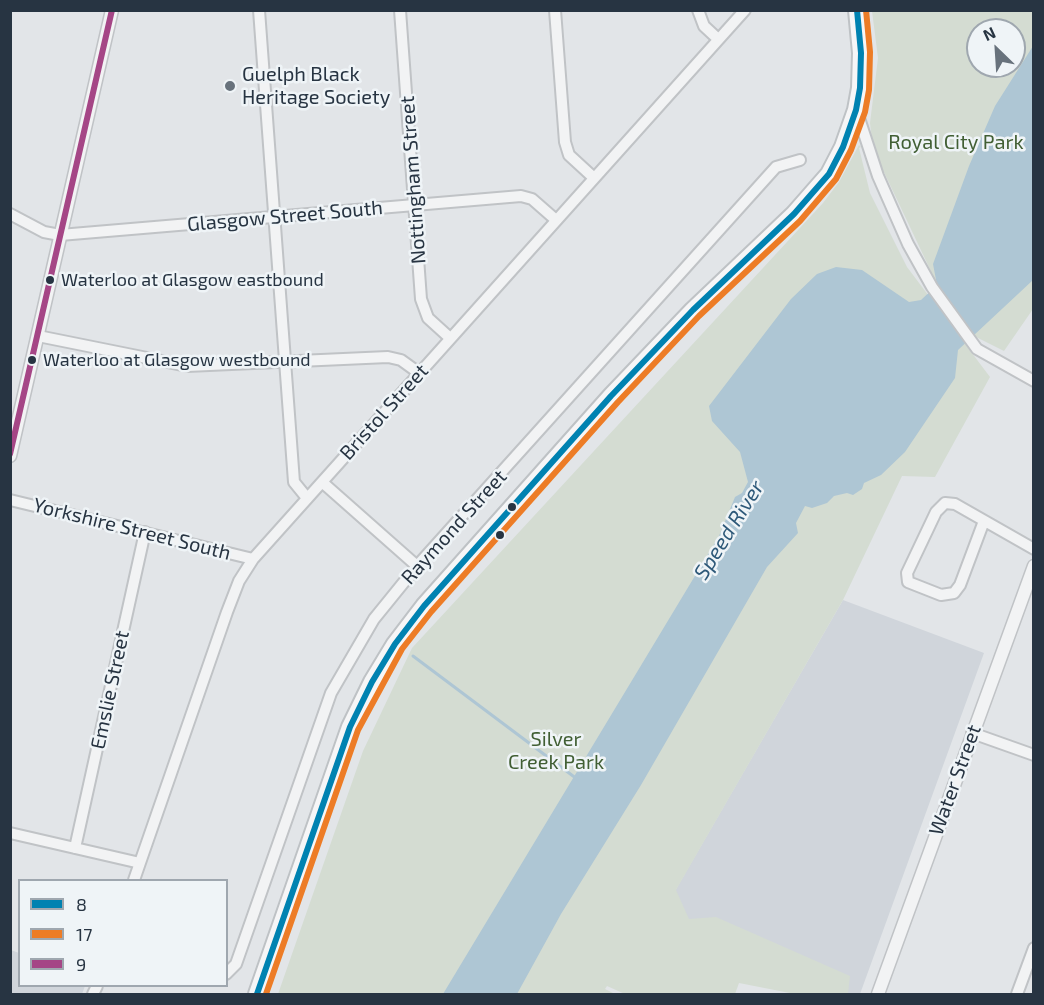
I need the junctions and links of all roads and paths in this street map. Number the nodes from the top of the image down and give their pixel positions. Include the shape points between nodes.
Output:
1 (112, 10) edge
2 (259, 10) edge
3 (400, 10) edge
4 (555, 10) edge
5 (698, 10) edge
6 (745, 10) edge
7 (857, 10) edge
8 (718, 39) junction
9 (856, 110) junction
10 (800, 160) dead end
11 (594, 178) junction
12 (415, 205) junction
13 (10, 214) edge
14 (274, 216) junction
15 (556, 220) junction
16 (60, 235) junction
17 (38, 336) junction
18 (450, 338) junction
19 (285, 362) junction
20 (419, 373) junction
21 (1034, 381) edge
22 (10, 456) edge
23 (322, 482) junction
24 (307, 498) junction
25 (10, 500) edge
26 (984, 521) junction
27 (145, 532) junction
28 (1034, 549) edge
29 (253, 559) junction
30 (417, 566) junction
31 (1034, 566) edge
32 (972, 733) junction
33 (1034, 755) edge
34 (10, 833) edge
35 (75, 848) junction
36 (140, 863) junction
37 (134, 879) edge
38 (1034, 948) edge
39 (228, 972) edge
40 (257, 994) edge
41 (878, 994) edge
42 (1017, 994) edge

1 - 16 street
2 - 14 street
3 - 12 street, Nottingham Street
4 - 11 street via 565,142 569,155
5 - 8 street via 704,26
6 - 8 street, Bristol Street
7 - 9 main road via 861,70
8 - 11 street, Bristol Street
9 - 21 street via 878,176 932,287 977,349
9 - 40 main road via 834,165 812,195 611,396 424,606 395,644 350,727
10 - 30 street, Raymond Street via 776,167
11 - 15 street, Bristol Street
12 - 14 street, Glasgow Street South
12 - 15 street, Glasgow Street South via 521,196
12 - 18 street, Nottingham Street via 423,306 432,322
13 - 16 street, Glasgow Street South via 44,232
14 - 16 street, Glasgow Street South
14 - 19 street
15 - 18 street, Bristol Street
16 - 17 street
17 - 19 street via 186,366
17 - 22 street
18 - 20 street, Bristol Street
19 - 20 street via 388,357 401,360
19 - 24 street via 294,482
20 - 23 street, Bristol Street
23 - 24 street, Bristol Street
23 - 30 street
24 - 29 street, Bristol Street
25 - 27 street, Yorkshire Street South
26 - 26 street via 955,504 942,504 907,573 908,582 941,595 954,593
26 - 28 street
27 - 29 street, Yorkshire Street South
27 - 35 street, Emslie Street
29 - 36 street, Bristol Street via 239,580 227,612
30 - 39 street, Raymond Street via 363,635 331,693 236,964
31 - 32 street, Water Street
32 - 33 street
32 - 41 street, Water Street
34 - 35 street
35 - 36 street
36 - 37 street, Bristol Street
38 - 42 street

